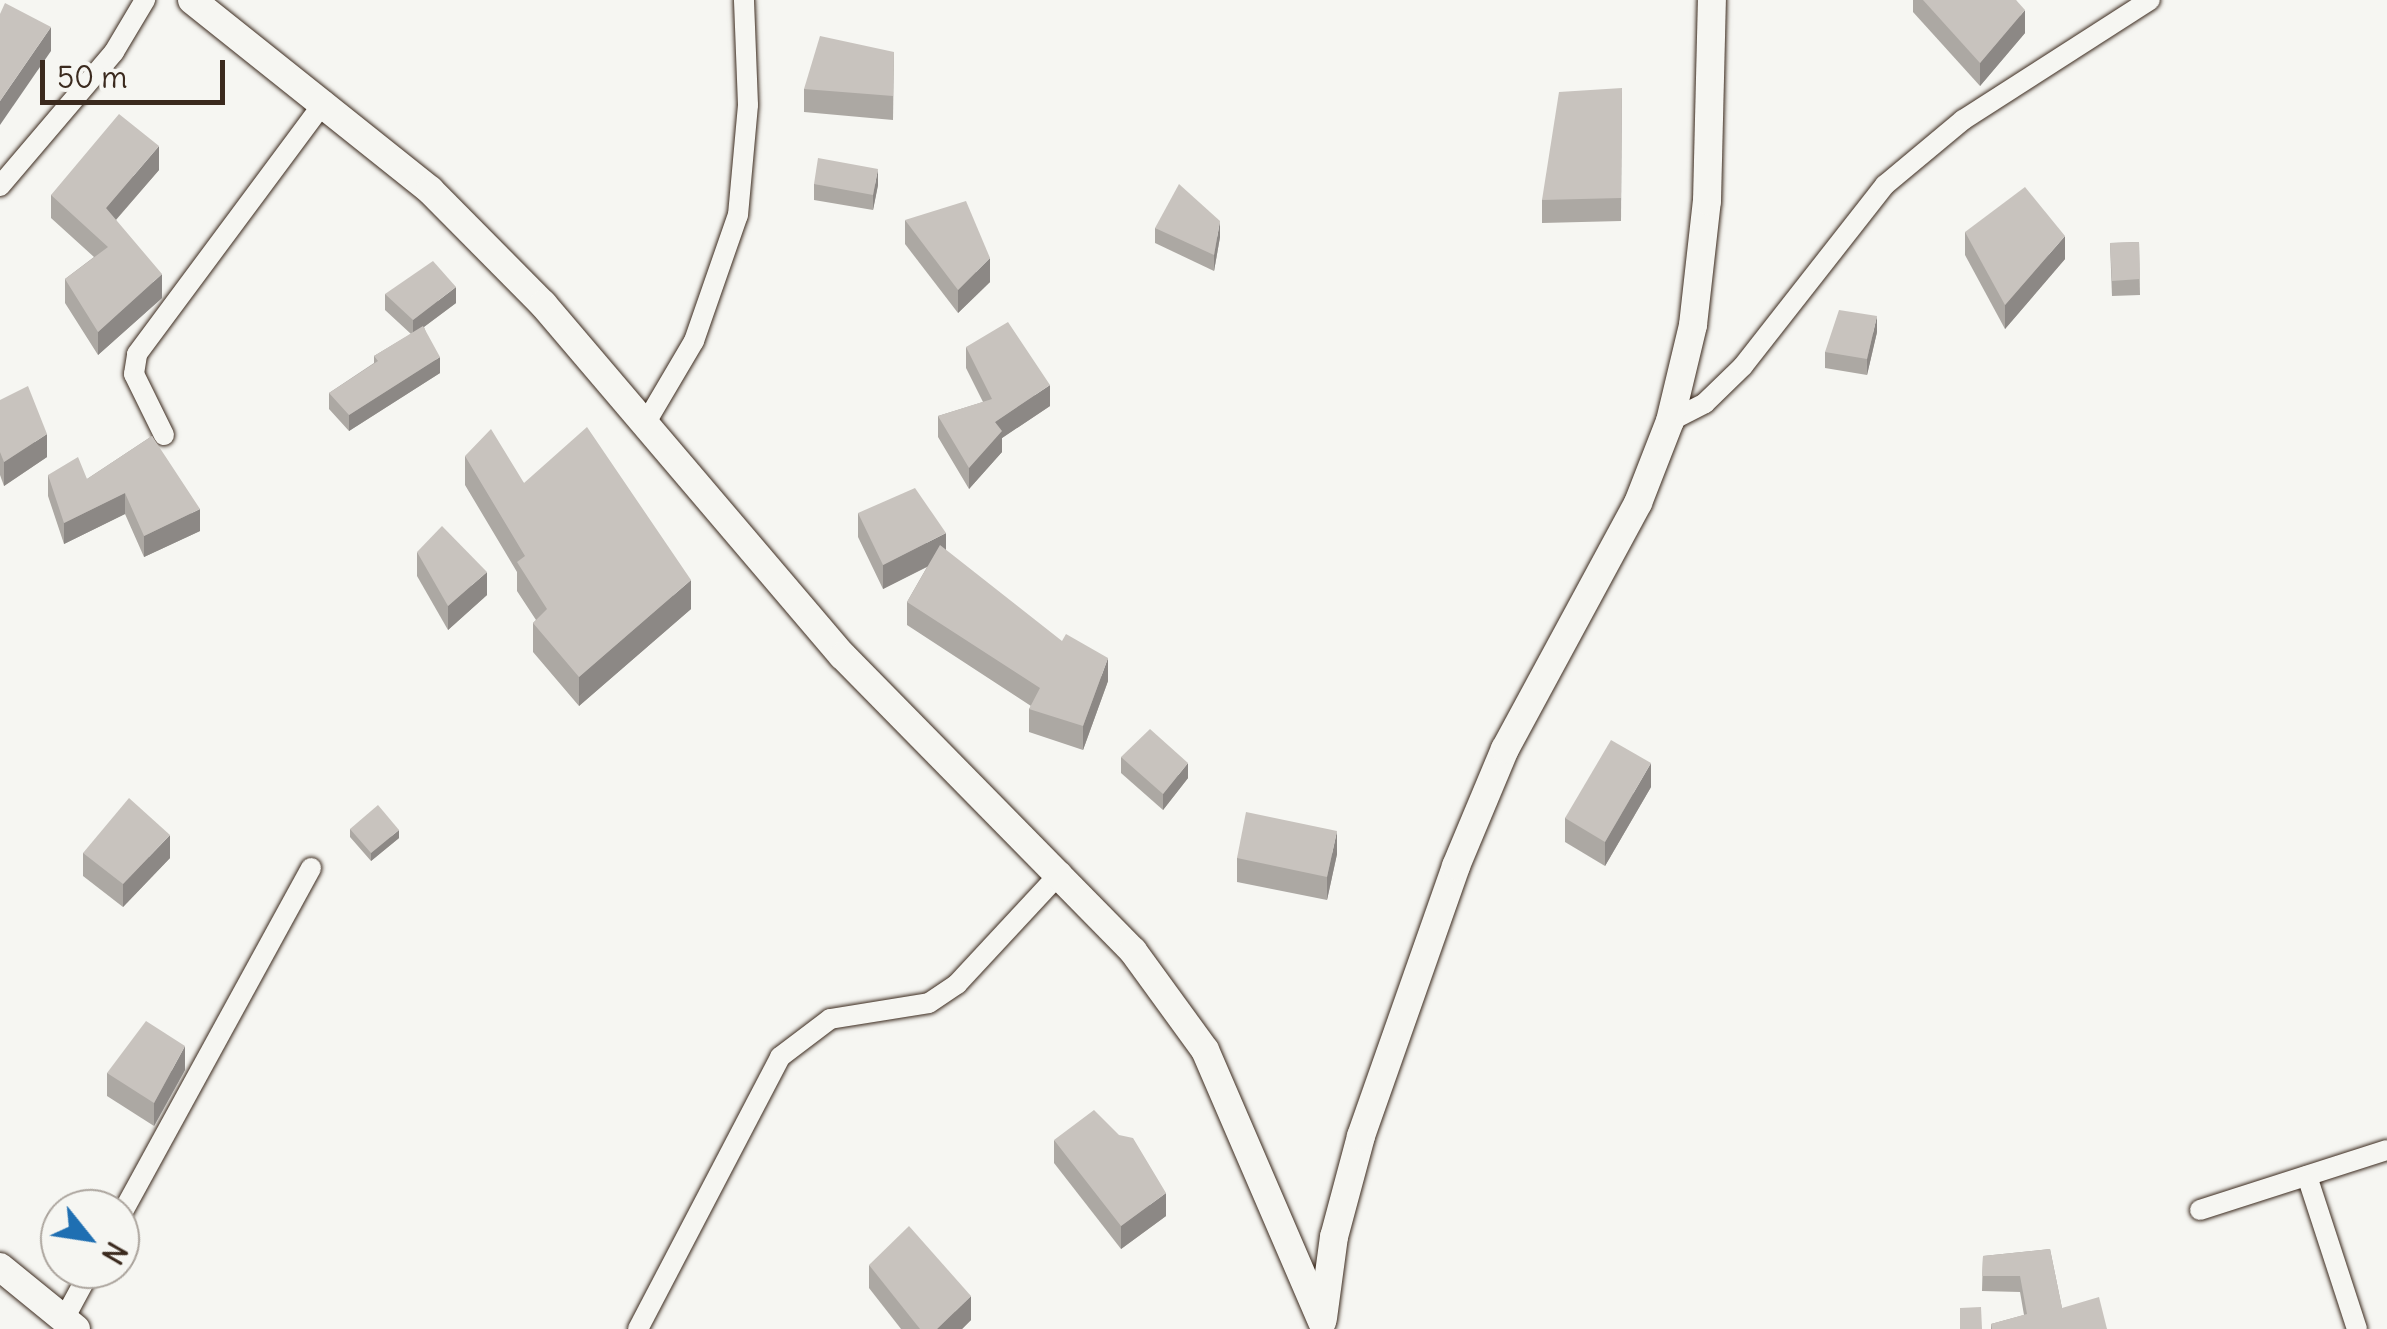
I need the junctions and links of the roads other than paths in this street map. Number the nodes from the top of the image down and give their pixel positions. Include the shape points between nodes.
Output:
1 (146, 0) edge
2 (192, 0) edge
3 (744, 0) edge
4 (1712, 0) edge
5 (2150, 0) edge
6 (325, 100) junction
7 (0, 186) edge
8 (648, 419) junction
9 (1670, 422) junction
10 (164, 435) dead end
11 (312, 868) dead end
12 (1061, 872) junction
13 (2387, 1150) edge
14 (2307, 1176) junction
15 (135, 1189) edge
16 (2200, 1210) dead end
17 (0, 1267) edge
18 (83, 1289) edge
19 (70, 1324) edge
20 (1323, 1325) edge
21 (638, 1329) edge
22 (2357, 1329) edge

1 - 7 street via 114,52
2 - 6 street
3 - 8 street via 748,105 738,215 694,341
4 - 9 street via 1705,219 1693,325
5 - 9 street via 1963,120 1885,185 1744,366 1705,403
6 - 8 street via 430,190
6 - 10 street via 137,354 134,374
8 - 12 street via 758,561 843,656
9 - 20 street via 1638,503 1505,748 1456,866 1361,1136 1334,1236
11 - 15 street
12 - 20 street via 1133,950 1206,1050
12 - 21 street via 957,984 929,1004 830,1019 780,1057
13 - 14 street
14 - 16 street
14 - 22 street
17 - 19 street
18 - 19 street

